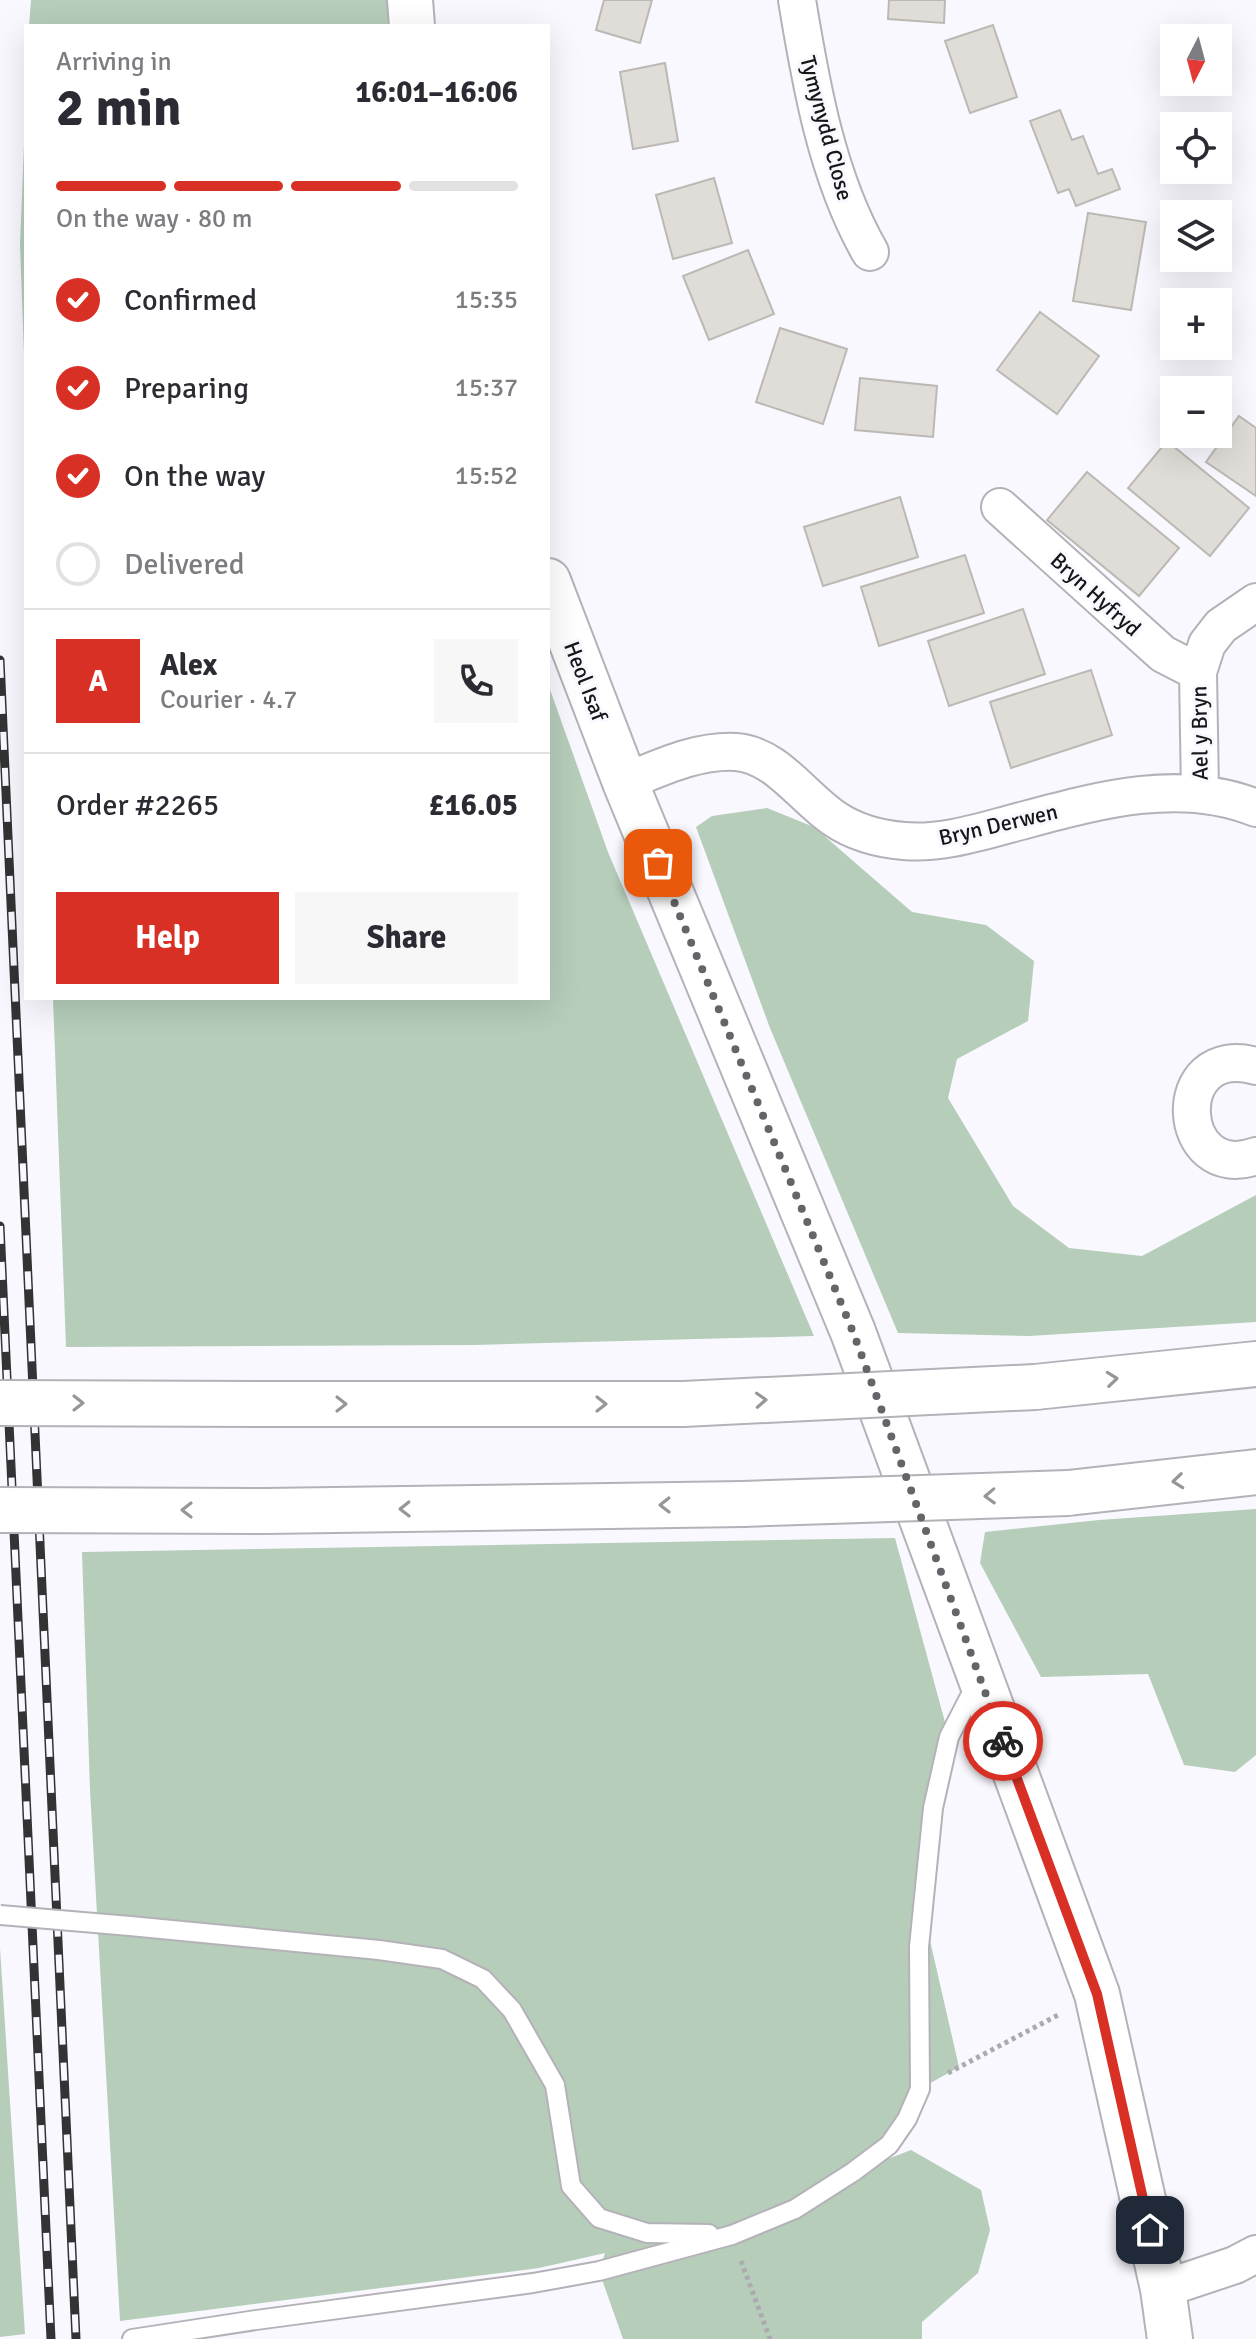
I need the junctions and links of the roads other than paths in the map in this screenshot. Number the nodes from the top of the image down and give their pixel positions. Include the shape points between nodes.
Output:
1 (410, 0) edge
2 (797, 0) edge
3 (412, 24) edge
4 (870, 252) dead end
5 (1000, 507) dead end
6 (550, 586) edge
7 (1256, 602) edge
8 (1198, 672) junction
9 (625, 782) junction
10 (1200, 792) junction
11 (1256, 808) edge
12 (1256, 1066) edge
13 (1256, 1156) edge
14 (1256, 1364) edge
15 (0, 1403) edge
16 (1256, 1472) edge
17 (0, 1510) edge
18 (979, 1678) junction
19 (0, 1915) edge
20 (732, 2235) junction
21 (1256, 2254) edge
22 (1163, 2289) junction
23 (132, 2339) edge
24 (1170, 2339) edge

1 - 3 main road
2 - 4 street, Tymynydd Close via 824,134 854,224
5 - 8 street, Bryn Hyfryd via 1163,654
6 - 9 main road, Heol Isaf
7 - 8 street, Ael y Bryn via 1221,626 1207,644
8 - 10 street, Ael y Bryn
9 - 10 street, Bryn Derwen via 686,758 739,752 768,763 853,829 907,841 965,836 1116,799
9 - 18 main road, Heol Isaf via 853,1332
10 - 11 street, Bryn Derwen
12 - 13 street via 1243,1062 1211,1071 1199,1082 1190,1114 1202,1144 1216,1154 1231,1159
15 -> 14 main road, bridge via 683,1404 1035,1387
16 -> 17 main road, bridge via 1068,1493 743,1504
18 - 20 lane via 949,1737 933,1808 919,1947 920,2089 907,2119 889,2145 853,2172 795,2209
18 - 22 main road, Heol Isaf via 1097,1994
19 - 20 lane, bridge via 442,1959 483,1979 512,2010 555,2085 571,2186 599,2218 647,2233
20 - 23 lane via 533,2283
21 - 22 street
22 - 24 main road, Heol Isaf

